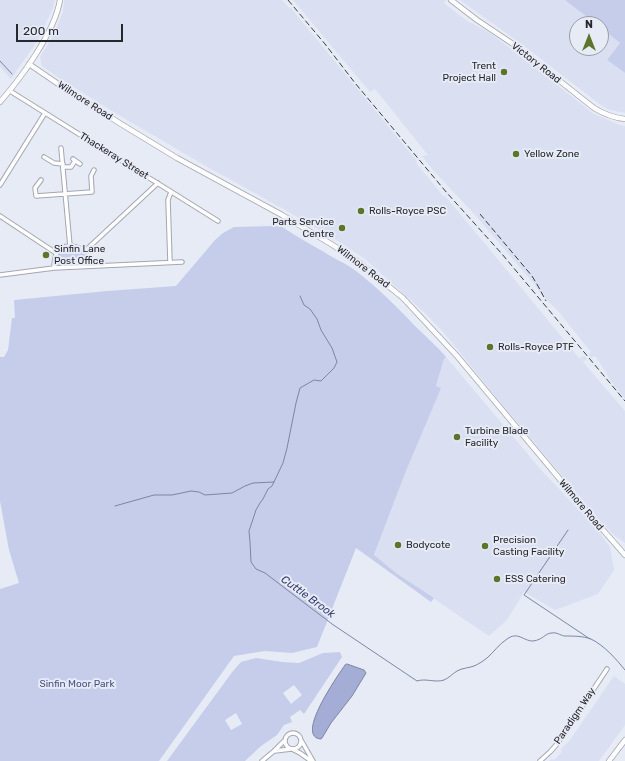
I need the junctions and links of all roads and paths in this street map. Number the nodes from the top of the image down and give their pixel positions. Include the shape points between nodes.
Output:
1 (60, 0) edge
2 (451, 0) edge
3 (29, 64) junction
4 (10, 91) junction
5 (0, 102) edge
6 (45, 113) junction
7 (625, 119) edge
8 (61, 148) dead end
9 (44, 157) dead end
10 (80, 164) dead end
11 (63, 166) junction
12 (94, 170) dead end
13 (41, 180) dead end
14 (158, 183) junction
15 (0, 185) edge
16 (171, 192) junction
17 (65, 194) junction
18 (0, 216) edge
19 (218, 221) dead end
20 (70, 246) junction
21 (56, 253) junction
22 (170, 262) junction
23 (182, 262) dead end
24 (54, 268) junction
25 (0, 275) edge
26 (625, 555) edge
27 (608, 669) dead end
28 (301, 739) junction
29 (625, 740) edge
30 (284, 741) junction
31 (292, 749) junction
32 (274, 752) junction
33 (262, 761) edge
34 (312, 761) edge
35 (540, 761) edge
36 (610, 761) edge

1 - 3 street via 48,32
2 - 7 street, Victory Road via 513,44 594,108 613,117
3 - 4 street
3 - 26 street, Wilmore Road via 177,158 331,244 391,288 457,356
4 - 5 street
4 - 6 street, Thackeray Street
6 - 14 street, Thackeray Street
6 - 15 street
8 - 11 street
9 - 11 street
10 - 11 street via 74,160 71,167
11 - 17 street
12 - 17 street via 90,176 92,192
13 - 17 street via 35,188 36,196
14 - 16 street, Thackeray Street
14 - 20 street via 87,249
16 - 19 street, Thackeray Street
16 - 22 street via 168,200
17 - 20 street
18 - 21 street
20 - 21 street via 63,247
21 - 24 street
22 - 23 street
22 - 24 street
24 - 25 street
27 - 35 street, Paradigm Way via 557,744
28 - 30 street via 293,732 287,735
28 - 31 street via 300,745
28 - 34 street
29 - 36 street
30 - 31 street via 287,747
30 - 32 street
31 - 32 street
31 - 34 street
32 - 33 street

